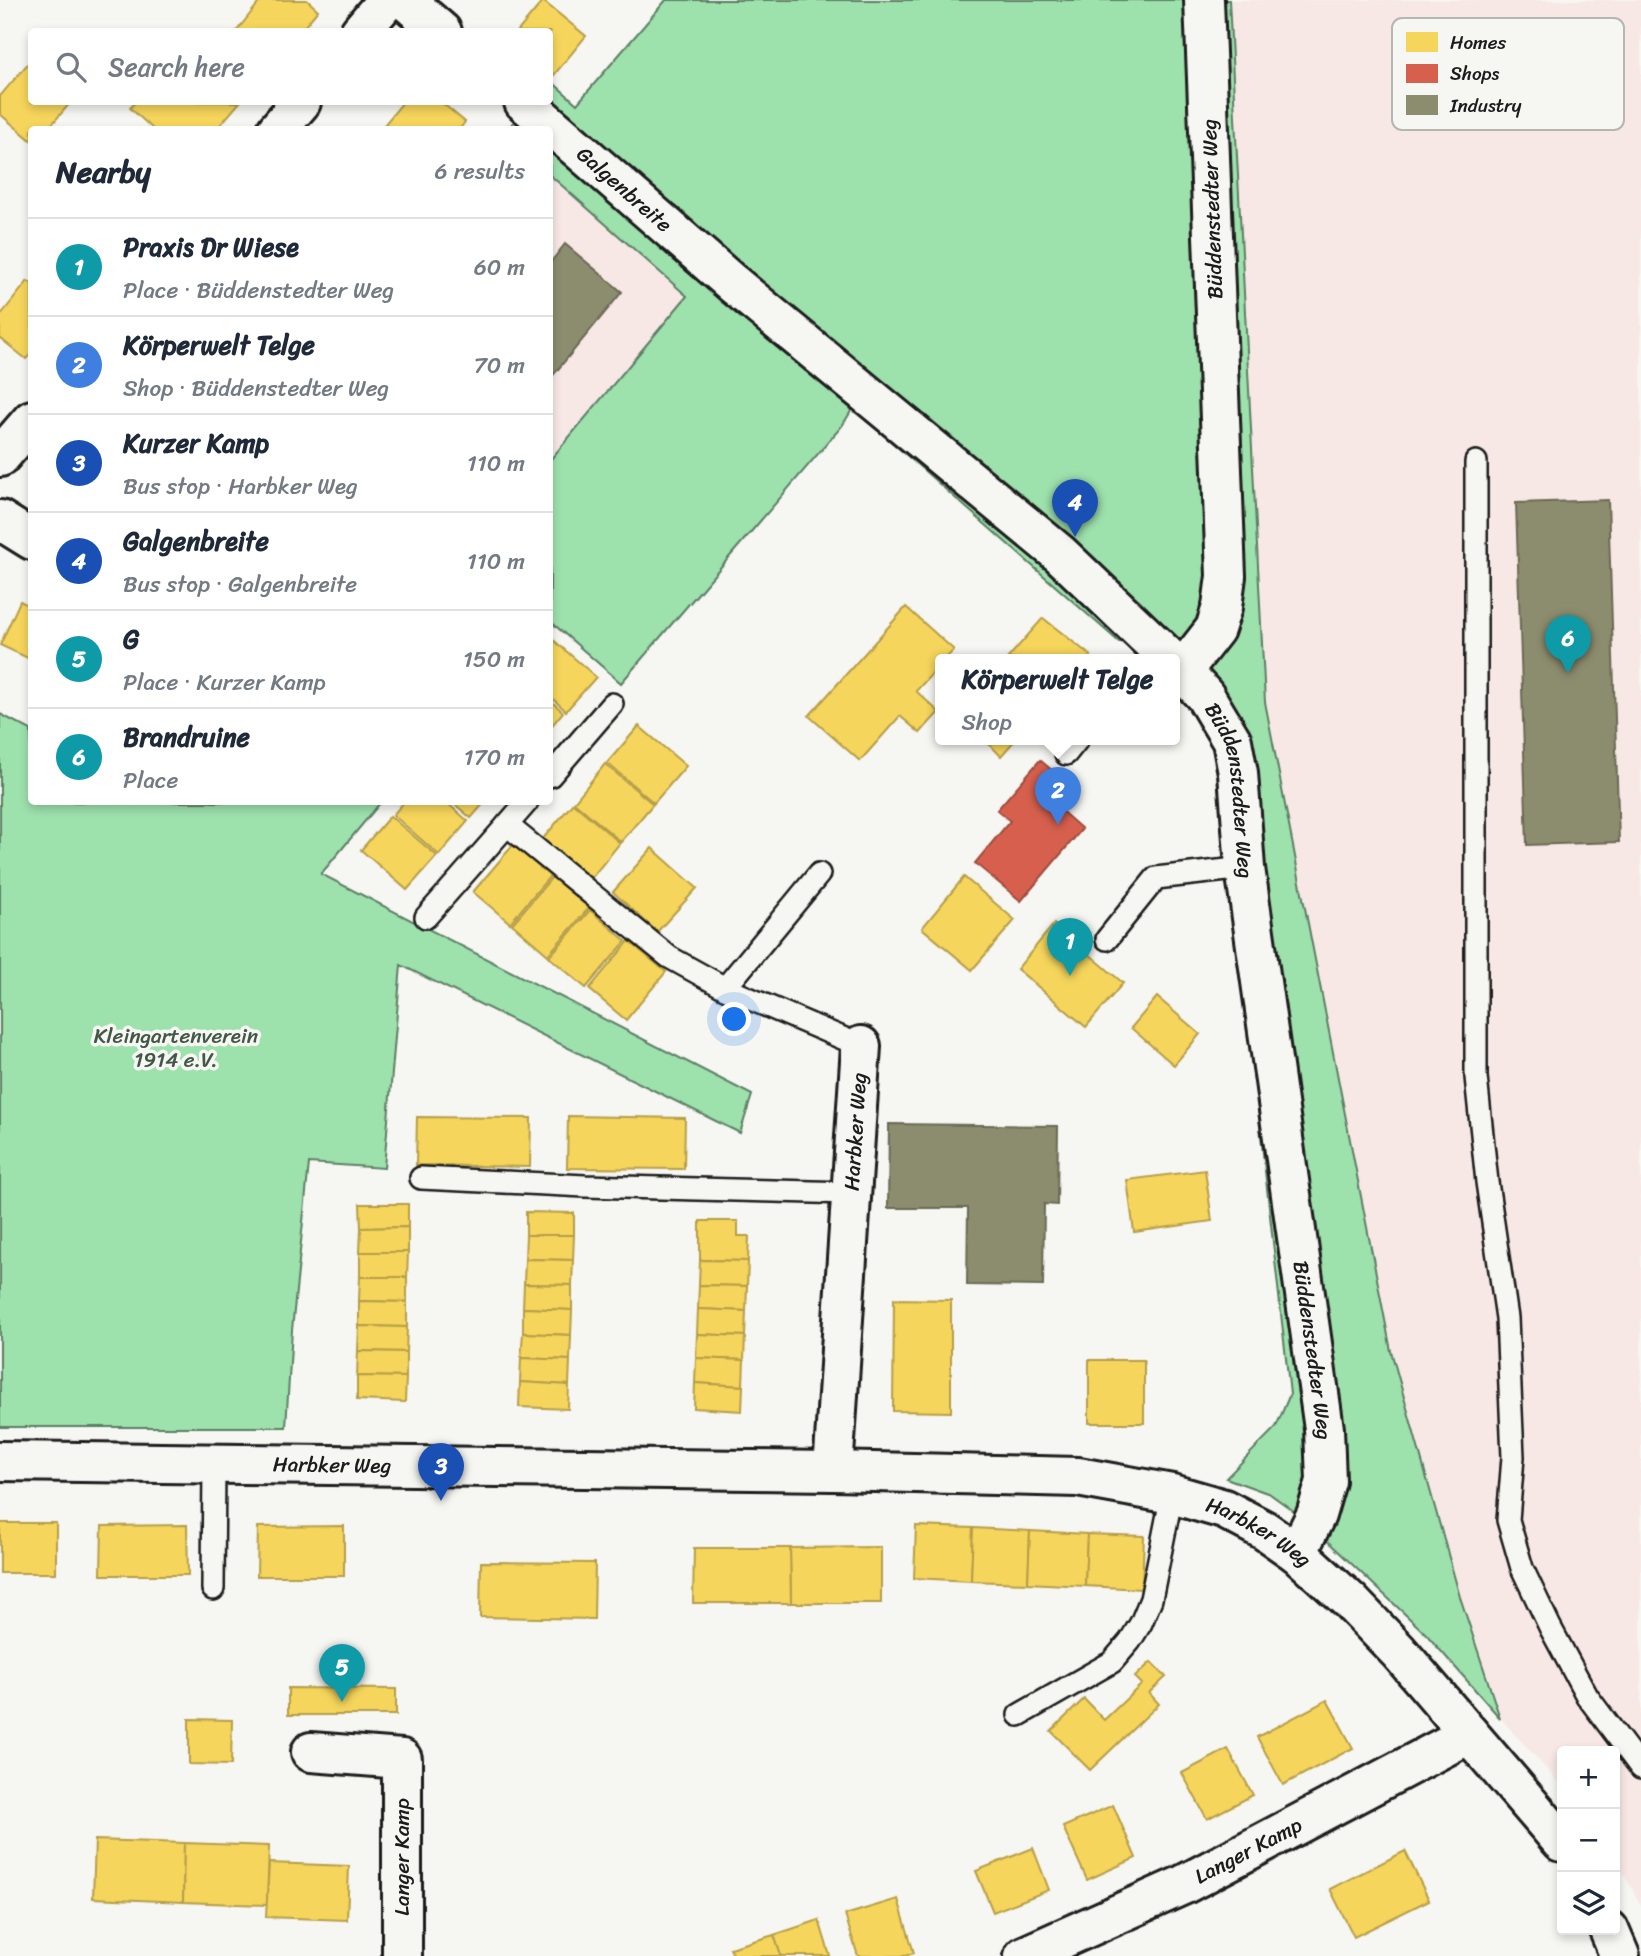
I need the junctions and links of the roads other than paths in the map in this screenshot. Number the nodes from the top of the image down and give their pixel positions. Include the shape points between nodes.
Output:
1 (387, 0) edge
2 (405, 0) edge
3 (1203, 0) edge
4 (363, 28) edge
5 (437, 28) edge
6 (298, 105) edge
7 (527, 105) edge
8 (280, 126) edge
9 (552, 126) edge
10 (553, 127) edge
11 (28, 425) edge
12 (0, 457) edge
13 (1476, 462) dead end
14 (0, 520) edge
15 (28, 538) edge
16 (1159, 654) edge
17 (1172, 654) edge
18 (1180, 673) edge
19 (612, 704) dead end
20 (553, 773) edge
21 (524, 805) edge
22 (507, 825) junction
23 (1245, 868) junction
24 (820, 874) dead end
25 (426, 917) dead end
26 (1107, 939) dead end
27 (725, 988) junction
28 (860, 1046) joint
29 (421, 1178) dead end
30 (852, 1193) junction
31 (0, 1461) edge
32 (214, 1464) junction
33 (833, 1471) junction
34 (1172, 1494) junction
35 (1297, 1553) junction
36 (213, 1589) dead end
37 (1019, 1715) dead end
38 (1469, 1734) junction
39 (311, 1752) dead end
40 (1641, 1768) edge
41 (1557, 1836) edge
42 (1611, 1935) edge
43 (402, 1956) edge
44 (1024, 1956) edge
45 (1620, 1956) edge

1 - 4 street
2 - 5 street
3 - 17 street, Büddenstedter Weg via 1226,576 1215,629
6 - 8 street
7 - 9 street, Galgenbreite
10 - 16 street, Galgenbreite via 732,283 1060,554
11 - 12 street
13 - 40 lane via 1476,1077 1507,1318 1513,1457 1508,1520 1522,1568 1581,1684
14 - 15 street
18 - 23 street, Büddenstedter Weg via 1205,696 1232,741
19 - 20 lane
21 - 22 lane
22 - 25 lane
22 - 27 lane via 669,957
23 - 26 lane via 1156,878
23 - 35 street, Büddenstedter Weg via 1324,1429 1326,1481
24 - 27 lane
27 - 28 lane
28 - 30 street, Harbker Weg
29 - 30 lane
30 - 33 street, Harbker Weg
31 - 32 street, Harbker Weg
32 - 33 street, Harbker Weg
32 - 36 lane
33 - 34 street, Harbker Weg via 1078,1477
34 - 35 street, Harbker Weg via 1224,1509
34 - 37 lane via 1151,1599 1130,1641 1112,1662
35 - 38 street, Harbker Weg via 1399,1652
38 - 41 street, Harbker Weg
38 - 44 street, Langer Kamp via 1183,1885
39 - 43 street, Langer Kamp via 402,1759
42 - 45 street

